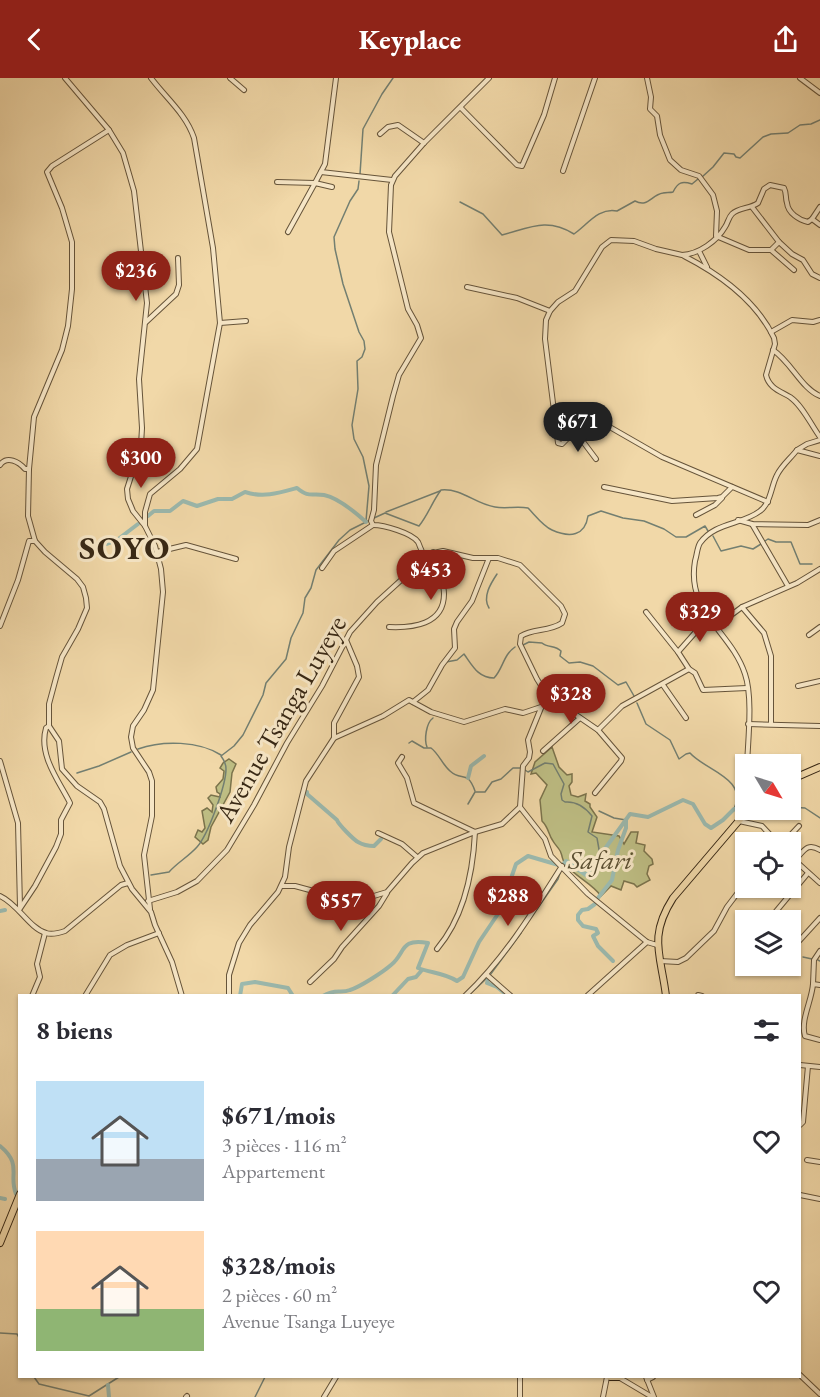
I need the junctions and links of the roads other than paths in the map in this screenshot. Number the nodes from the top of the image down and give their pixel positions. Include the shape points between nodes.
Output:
1 (65, 78) edge
2 (151, 78) edge
3 (230, 78) edge
4 (336, 78) edge
5 (489, 78) edge
6 (555, 78) edge
7 (596, 78) edge
8 (647, 78) edge
9 (800, 78) edge
10 (244, 90) dead end
11 (820, 93) edge
12 (460, 108) junction
13 (109, 130) junction
14 (380, 134) dead end
15 (424, 143) junction
16 (563, 171) dead end
17 (321, 172) junction
18 (392, 180) junction
19 (277, 182) dead end
20 (315, 183) junction
21 (332, 187) dead end
22 (752, 207) junction
23 (820, 207) edge
24 (812, 219) junction
25 (820, 225) edge
26 (288, 232) dead end
27 (716, 236) junction
28 (779, 242) junction
29 (771, 250) junction
30 (699, 251) junction
31 (682, 255) junction
32 (178, 258) dead end
33 (707, 267) junction
34 (794, 270) dead end
35 (820, 278) edge
36 (467, 287) dead end
37 (550, 311) junction
38 (820, 320) edge
39 (246, 321) dead end
40 (146, 323) junction
41 (220, 323) junction
42 (771, 332) junction
43 (773, 350) junction
44 (820, 396) edge
45 (572, 434) junction
46 (820, 439) edge
47 (797, 450) junction
48 (820, 456) edge
49 (596, 459) dead end
50 (0, 465) edge
51 (29, 469) junction
52 (604, 487) dead end
53 (733, 487) junction
54 (722, 497) junction
55 (768, 502) junction
56 (696, 515) dead end
57 (820, 519) edge
58 (737, 520) junction
59 (372, 521) junction
60 (753, 524) junction
61 (145, 526) junction
62 (35, 541) junction
63 (157, 552) junction
64 (433, 552) junction
65 (424, 555) junction
66 (489, 558) junction
67 (236, 559) dead end
68 (322, 568) dead end
69 (820, 569) edge
70 (788, 586) junction
71 (742, 607) junction
72 (646, 612) dead end
73 (708, 618) junction
74 (0, 626) edge
75 (389, 627) dead end
76 (715, 627) junction
77 (820, 627) edge
78 (809, 635) dead end
79 (346, 639) junction
80 (678, 652) junction
81 (689, 669) junction
82 (820, 681) edge
83 (663, 685) junction
84 (798, 686) dead end
85 (747, 688) junction
86 (423, 695) junction
87 (554, 700) junction
88 (413, 702) junction
89 (541, 707) junction
90 (423, 709) junction
91 (580, 718) junction
92 (686, 718) dead end
93 (748, 723) junction
94 (771, 724) junction
95 (49, 726) junction
96 (820, 726) edge
97 (598, 730) junction
98 (334, 738) junction
99 (543, 752) dead end
100 (747, 754) edge
101 (402, 757) dead end
102 (0, 761) edge
103 (820, 767) edge
104 (801, 775) edge
105 (595, 793) dead end
106 (520, 807) junction
107 (740, 821) joint
108 (799, 826) dead end
109 (475, 832) junction
110 (768, 832) edge
111 (793, 832) edge
112 (378, 833) dead end
113 (820, 850) edge
114 (801, 854) edge
115 (417, 857) junction
116 (562, 866) junction
117 (801, 866) edge
118 (808, 873) junction
119 (285, 877) junction
120 (128, 883) junction
121 (820, 883) edge
122 (282, 886) junction
123 (295, 886) junction
124 (147, 891) junction
125 (387, 892) junction
126 (138, 895) junction
127 (0, 896) edge
128 (735, 896) edge
129 (148, 901) junction
130 (19, 909) junction
131 (777, 910) edge
132 (151, 912) junction
133 (820, 918) edge
134 (45, 933) junction
135 (159, 933) junction
136 (801, 939) edge
137 (647, 942) junction
138 (657, 945) junction
139 (437, 949) dead end
140 (820, 951) edge
141 (660, 961) junction
142 (487, 975) junction
143 (310, 982) dead end
144 (813, 984) junction
145 (820, 985) edge
146 (33, 994) edge
147 (86, 994) edge
148 (181, 994) edge
149 (229, 994) edge
150 (467, 994) edge
151 (509, 994) edge
152 (589, 994) edge
153 (666, 994) edge
154 (820, 1040) edge
155 (801, 1065) edge
156 (808, 1065) junction
157 (820, 1066) edge
158 (801, 1124) edge
159 (807, 1160) dead end
160 (820, 1162) edge
161 (801, 1195) edge
162 (18, 1199) edge
163 (820, 1199) edge
164 (0, 1243) edge
165 (801, 1376) edge
166 (335, 1378) edge
167 (520, 1378) edge
168 (608, 1378) edge
169 (622, 1378) edge
170 (646, 1379) edge
171 (820, 1394) edge
172 (324, 1397) edge
173 (520, 1397) edge
174 (603, 1397) edge
175 (653, 1397) edge

1 - 13 street
2 - 41 street via 181,112 194,138 213,248
3 - 10 street
4 - 17 street
5 - 12 street
6 - 12 street via 544,116 522,166
7 - 16 street
8 - 27 street via 650,109 657,116 670,159 681,170 699,176 713,195
9 - 11 street
12 - 15 street
13 - 40 street via 123,153 134,190 144,266
13 - 51 street via 46,172 72,242 72,289 62,350 34,417
14 - 15 street via 398,125
15 - 18 street
17 - 18 street
17 - 20 street
18 - 59 street via 389,232 408,309 421,338 399,375 393,396 376,465
19 - 20 street
20 - 21 street
20 - 26 street
22 - 24 street via 767,187 780,186 786,191 791,212 803,221
22 - 27 street via 730,215
22 - 28 street
23 - 24 street
24 - 25 street
27 - 29 street via 749,249
27 - 30 street
28 - 29 street
28 - 35 street
29 - 34 street
30 - 31 street
30 - 33 street
31 - 33 street
31 - 37 street via 634,241 610,240 575,291
32 - 40 street via 176,294
33 - 42 street via 745,297
36 - 37 street via 517,298
37 - 45 street via 545,339 558,442 562,444
38 - 42 street via 792,320
39 - 41 street
40 - 61 street via 139,379 141,445 127,489 133,511
41 - 61 street via 197,449 150,494
42 - 43 street
43 - 44 street
43 - 46 street via 767,380 798,404
45 - 49 street
45 - 53 street via 588,418 594,418 662,457
46 - 47 street
47 - 48 street
47 - 55 street via 777,475
50 - 51 street via 10,459
51 - 62 street via 28,516
52 - 54 street via 672,501
53 - 54 street
53 - 55 street
54 - 56 street
55 - 58 street via 757,513
57 - 60 street via 808,525
58 - 60 street
58 - 73 street via 714,531 698,548 694,585
59 - 65 street via 408,535 418,542
59 - 68 street via 339,547
60 - 70 street
61 - 63 street
62 - 74 street via 26,547
62 - 95 street via 77,579 87,608 62,657 49,704
63 - 67 street via 186,545
63 - 124 street via 163,592 153,690 131,737 133,748 149,772 154,799 144,855
64 - 65 street
64 - 66 street
64 - 75 street via 444,593 435,617 425,624
65 - 79 street, Avenue Tsanga Luyeye
66 - 86 street via 472,602 454,629 456,648
66 - 87 street via 526,569 565,614 557,626 525,633 520,640 541,686
69 - 70 street
70 - 71 street
71 - 76 street
71 - 94 street via 764,633 771,656
72 - 80 street
73 - 76 street
73 - 80 street
76 - 85 street via 739,657
77 - 78 street
79 - 98 street via 359,677 334,723
79 - 129 street, Avenue Tsanga Luyeye via 227,850 197,881
80 - 81 street
81 - 83 street
81 - 85 street via 704,691
82 - 84 street
83 - 92 street
83 - 97 street via 622,706
85 - 93 street
86 - 88 street
86 - 90 street
87 - 89 street
87 - 91 street
88 - 90 street
88 - 98 street via 409,700
89 - 90 street via 519,714 505,709 464,722
89 - 106 street via 528,740 530,752 523,766
91 - 97 street
91 - 99 street
93 - 94 street
93 - 100 street
94 - 96 street
95 - 120 street via 59,741 62,769 104,809
95 - 130 street via 44,733 45,748 70,803 48,863
97 - 105 street via 622,759
98 - 119 street via 306,781
101 - 109 street via 398,763 414,803
102 - 130 street via 18,823
103 - 104 highway
106 - 109 street via 502,824
106 - 116 street via 541,833 551,856
107 - 110 street via 762,826
107 - 138 highway via 672,898 663,913
108 - 111 street
109 - 115 street
109 - 139 street via 474,857 460,913
112 - 115 street via 402,844
113 - 114 street via 809,846
115 - 125 street
116 - 137 street via 588,894
116 - 142 street
117 - 118 street
118 - 121 street
118 - 131 street
119 - 122 street
119 - 123 street
120 - 126 street
120 - 134 street via 65,931
122 - 123 street
122 - 149 street via 239,943
123 - 125 street via 354,902
124 - 126 street
124 - 129 street
125 - 143 street via 334,959
126 - 132 street
127 - 130 street
128 - 141 street via 714,932 686,958 678,962
129 - 132 street
130 - 134 street
132 - 135 street
133 - 136 street
134 - 146 street via 37,964 40,976
135 - 147 street via 110,955
135 - 148 street
137 - 138 street
137 - 152 street
138 - 141 highway
140 - 144 street via 814,960
141 - 153 highway
142 - 150 street
142 - 151 street
144 - 145 street
144 - 154 street via 803,1034
155 - 156 street
156 - 157 street
156 - 158 street
159 - 160 street
161 - 163 street
162 - 164 highway
165 - 171 street
166 - 172 street
167 - 173 street
168 - 174 street
169 - 175 street
170 - 175 street

